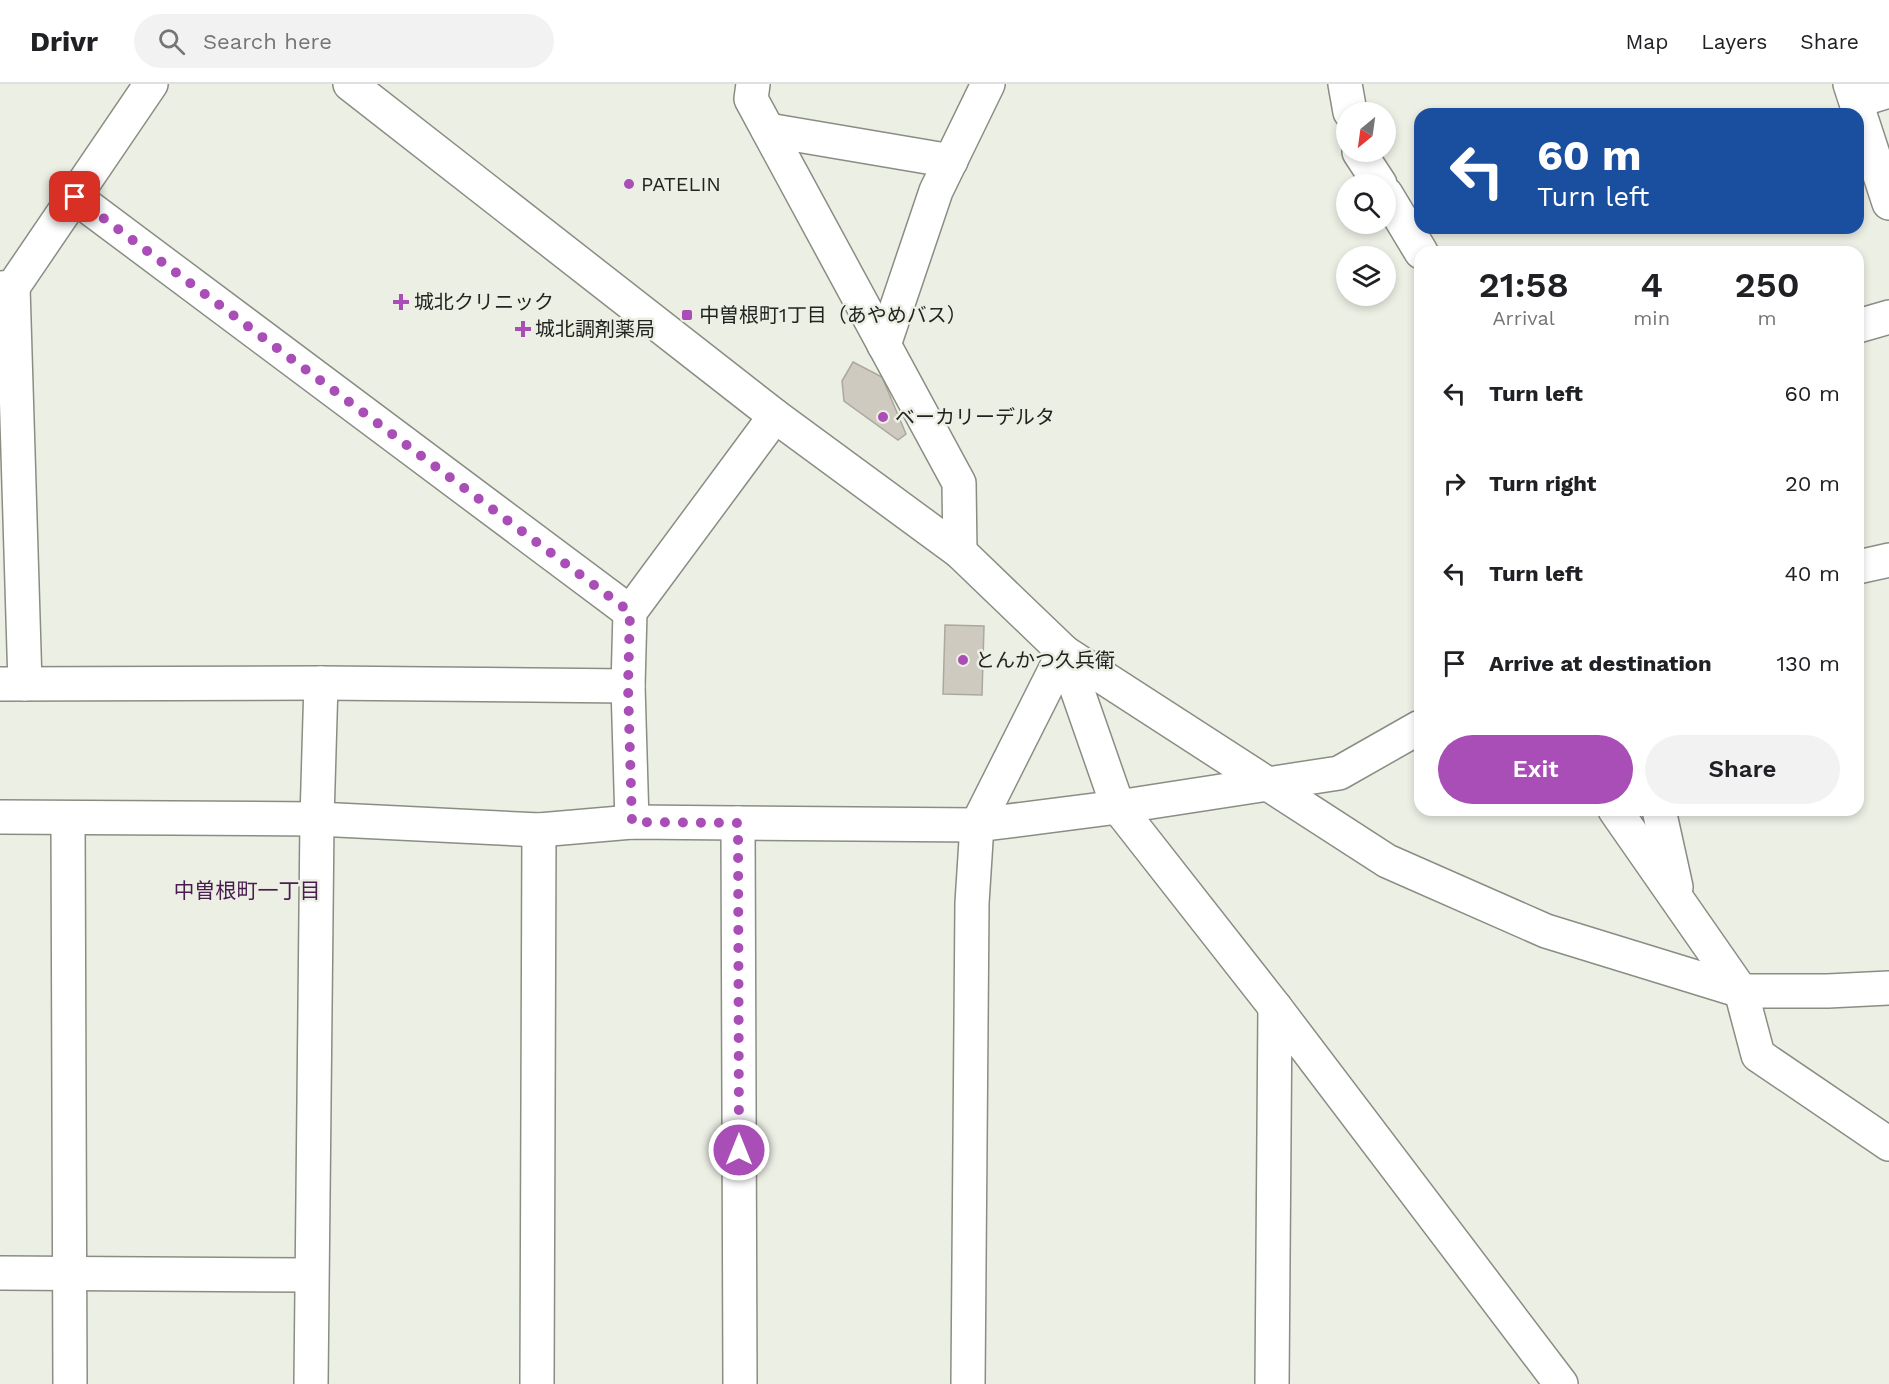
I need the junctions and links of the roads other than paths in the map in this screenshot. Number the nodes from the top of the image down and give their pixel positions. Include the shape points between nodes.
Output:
1 (152, 84) edge
2 (350, 84) edge
3 (988, 84) edge
4 (1345, 84) edge
5 (745, 89) edge
6 (1889, 91) edge
7 (1853, 93) edge
8 (1348, 102) edge
9 (1858, 108) edge
10 (1864, 127) edge
11 (768, 130) junction
12 (951, 161) junction
13 (75, 197) junction
14 (1889, 203) edge
15 (1396, 211) edge
16 (1417, 246) edge
17 (7, 287) edge
18 (1889, 317) edge
19 (1864, 324) edge
20 (884, 345) junction
21 (775, 416) junction
22 (960, 552) junction
23 (1889, 560) edge
24 (1864, 566) edge
25 (630, 612) junction
26 (1064, 652) junction
27 (321, 683) junction
28 (13, 684) edge
29 (628, 686) junction
30 (1414, 730) edge
31 (1267, 784) junction
32 (1118, 807) junction
33 (1619, 816) edge
34 (1660, 816) edge
35 (0, 817) edge
36 (68, 818) junction
37 (316, 819) junction
38 (632, 822) junction
39 (738, 823) junction
40 (978, 825) junction
41 (539, 830) junction
42 (1679, 901) junction
43 (1889, 988) edge
44 (1741, 991) junction
45 (1275, 1007) junction
46 (1889, 1144) edge
47 (0, 1273) edge
48 (69, 1274) junction
49 (311, 1275) junction
50 (70, 1384) edge
51 (310, 1384) edge
52 (537, 1384) edge
53 (740, 1384) edge
54 (968, 1384) edge
55 (1272, 1384) edge
56 (1561, 1384) edge

1 - 13 street
2 - 21 street
3 - 12 street
4 - 8 street
5 - 11 street
6 - 7 street
7 - 9 street
10 - 14 street
11 - 12 street
11 - 20 street
12 - 20 street via 936,191
13 - 17 street
13 - 25 street
15 - 16 street
17 - 28 street
18 - 19 street
20 - 22 street via 959,483
21 - 22 street
21 - 25 street
22 - 26 street
23 - 24 street
25 - 29 street
26 - 31 street
26 - 32 street
26 - 40 street
27 - 28 street
27 - 29 street
27 - 37 street
29 - 38 street
30 - 31 street via 1339,773
31 - 32 street
31 - 44 street via 1387,861 1545,931
32 - 40 street
32 - 45 street
33 - 42 street
34 - 42 street
35 - 36 street
36 - 37 street
36 - 48 street
37 - 41 street
37 - 49 street
38 - 39 street
38 - 41 street
39 - 40 street
39 - 53 street
40 - 54 street via 972,903
41 - 52 street
42 - 44 street
43 - 44 street
44 - 46 street via 1758,1055
45 - 55 street
45 - 56 street
47 - 48 street
48 - 49 street
48 - 50 street
49 - 51 street

